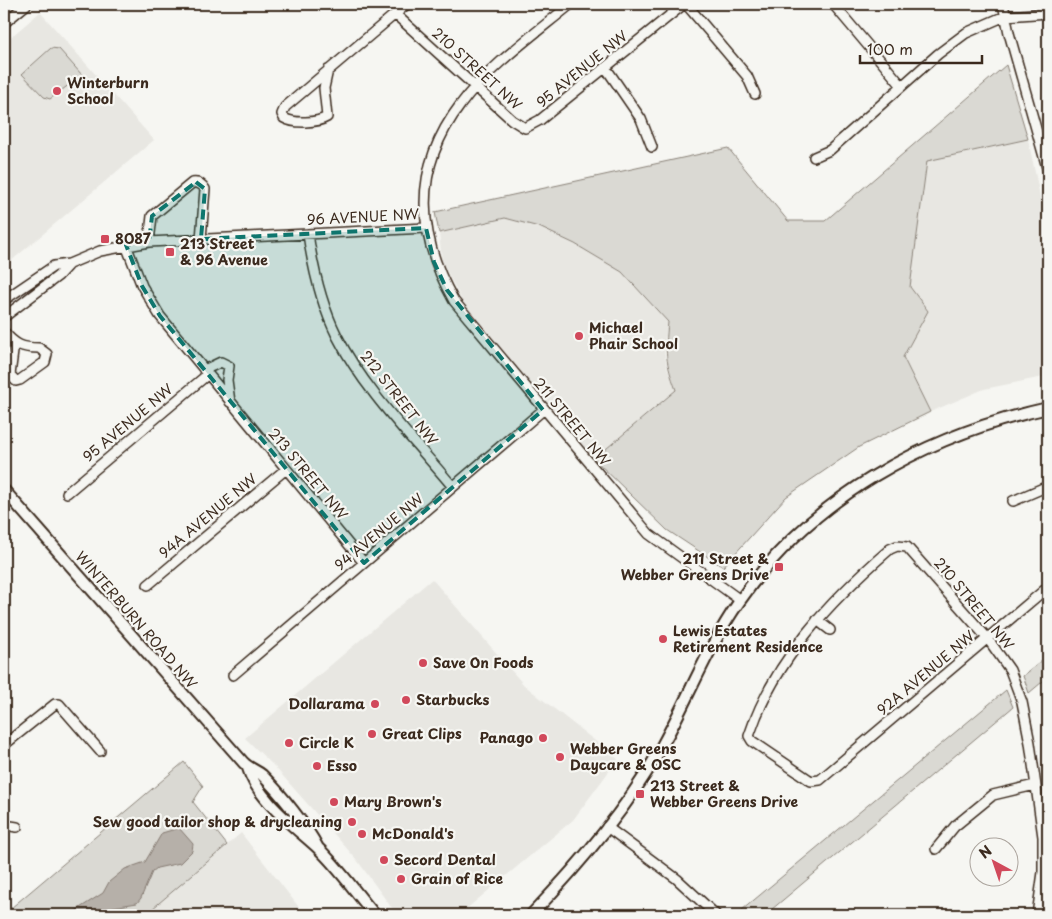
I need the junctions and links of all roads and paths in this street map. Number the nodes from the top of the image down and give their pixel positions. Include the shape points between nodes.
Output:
1 (27, 4) edge
2 (407, 4) edge
3 (571, 4) edge
4 (685, 4) edge
5 (833, 4) edge
6 (1003, 4) edge
7 (1048, 13) edge
8 (396, 14) junction
9 (1005, 16) junction
10 (4, 23) edge
11 (606, 68) junction
12 (328, 70) junction
13 (477, 86) junction
14 (902, 86) junction
15 (755, 94) dead end
16 (518, 125) joint
17 (652, 147) dead end
18 (1046, 155) edge
19 (814, 157) dead end
20 (1048, 171) edge
21 (426, 228) junction
22 (308, 234) junction
23 (201, 239) junction
24 (149, 242) junction
25 (126, 245) junction
26 (69, 264) junction
27 (4, 300) edge
28 (4, 317) edge
29 (4, 332) edge
30 (14, 344) junction
31 (206, 373) junction
32 (231, 403) junction
33 (1048, 408) edge
34 (543, 410) junction
35 (286, 469) junction
36 (1048, 486) edge
37 (453, 487) junction
38 (4, 490) edge
39 (67, 493) dead end
40 (1013, 501) dead end
41 (364, 563) junction
42 (148, 585) dead end
43 (1048, 587) edge
44 (740, 600) junction
45 (818, 620) junction
46 (830, 630) dead end
47 (988, 640) junction
48 (233, 675) dead end
49 (4, 745) edge
50 (100, 751) dead end
51 (1035, 785) junction
52 (4, 825) edge
53 (17, 827) dead end
54 (607, 827) junction
55 (936, 849) dead end
56 (375, 915) edge
57 (530, 915) edge
58 (716, 915) edge
59 (1037, 915) edge

1 - 10 street
2 - 8 street
3 - 13 street, 96 AVENUE NW
4 - 11 street, 95 AVENUE NW
4 - 15 street via 747,76
5 - 14 street
6 - 9 street
7 - 9 street
8 - 12 street
8 - 13 street, 210 STREET NW
9 - 14 street via 966,33
9 - 18 street
11 - 16 street, 95 AVENUE NW via 540,120 524,128
11 - 17 street via 641,119
12 - 12 street via 285,107 284,118 296,122 327,117 324,88
13 - 16 street, 210 STREET NW
13 - 21 street, 96 AVENUE NW via 461,102 437,147 425,197
14 - 19 street via 830,150
18 - 20 street
21 - 22 street, 96 AVENUE NW
21 - 34 street, 211 STREET NW via 434,262 454,301
22 - 23 street, 96 AVENUE NW
22 - 37 street, 212 STREET NW via 321,296 337,336 369,386
23 - 24 street, 96 AVENUE NW
23 - 24 street via 205,190 196,182 152,216
24 - 25 street, 96 AVENUE NW
25 - 26 street, 96 AVENUE NW
25 - 31 street, 213 STREET NW via 150,302
26 - 27 street, 96 AVENUE NW via 54,266
26 - 28 street, 96 AVENUE NW
29 - 30 street
30 - 30 street via 10,375 16,381 45,362 46,354 39,348 27,349
31 - 32 street, 213 STREET NW
31 - 32 street via 221,362 229,366 227,380
31 - 39 street, 95 AVENUE NW
32 - 35 street, 213 STREET NW
33 - 44 main road via 968,429 877,473 798,535
34 - 37 street, 94 AVENUE NW
34 - 44 street, 211 STREET NW via 649,534
35 - 41 street, 213 STREET NW
35 - 42 street, 94A AVENUE NW
36 - 40 street
37 - 41 street, 94 AVENUE NW
38 - 56 main road, WINTERBURN ROAD NW via 248,768 261,774
41 - 48 street, 94 AVENUE NW
43 - 47 street, 92A AVENUE NW
44 - 54 main road via 664,744
45 - 46 street
45 - 47 street, 210 STREET NW via 852,582 890,549 903,545 910,548
45 - 47 street, 92A AVENUE NW via 782,667 749,736 811,781 820,780
47 - 51 street, 210 STREET NW via 1010,670 1022,702
49 - 50 street via 59,704
51 - 55 street via 993,796 955,826
51 - 59 street, 210 STREET NW via 1043,837 1043,872
52 - 53 street
54 - 57 main road via 565,880
54 - 58 street via 677,879

